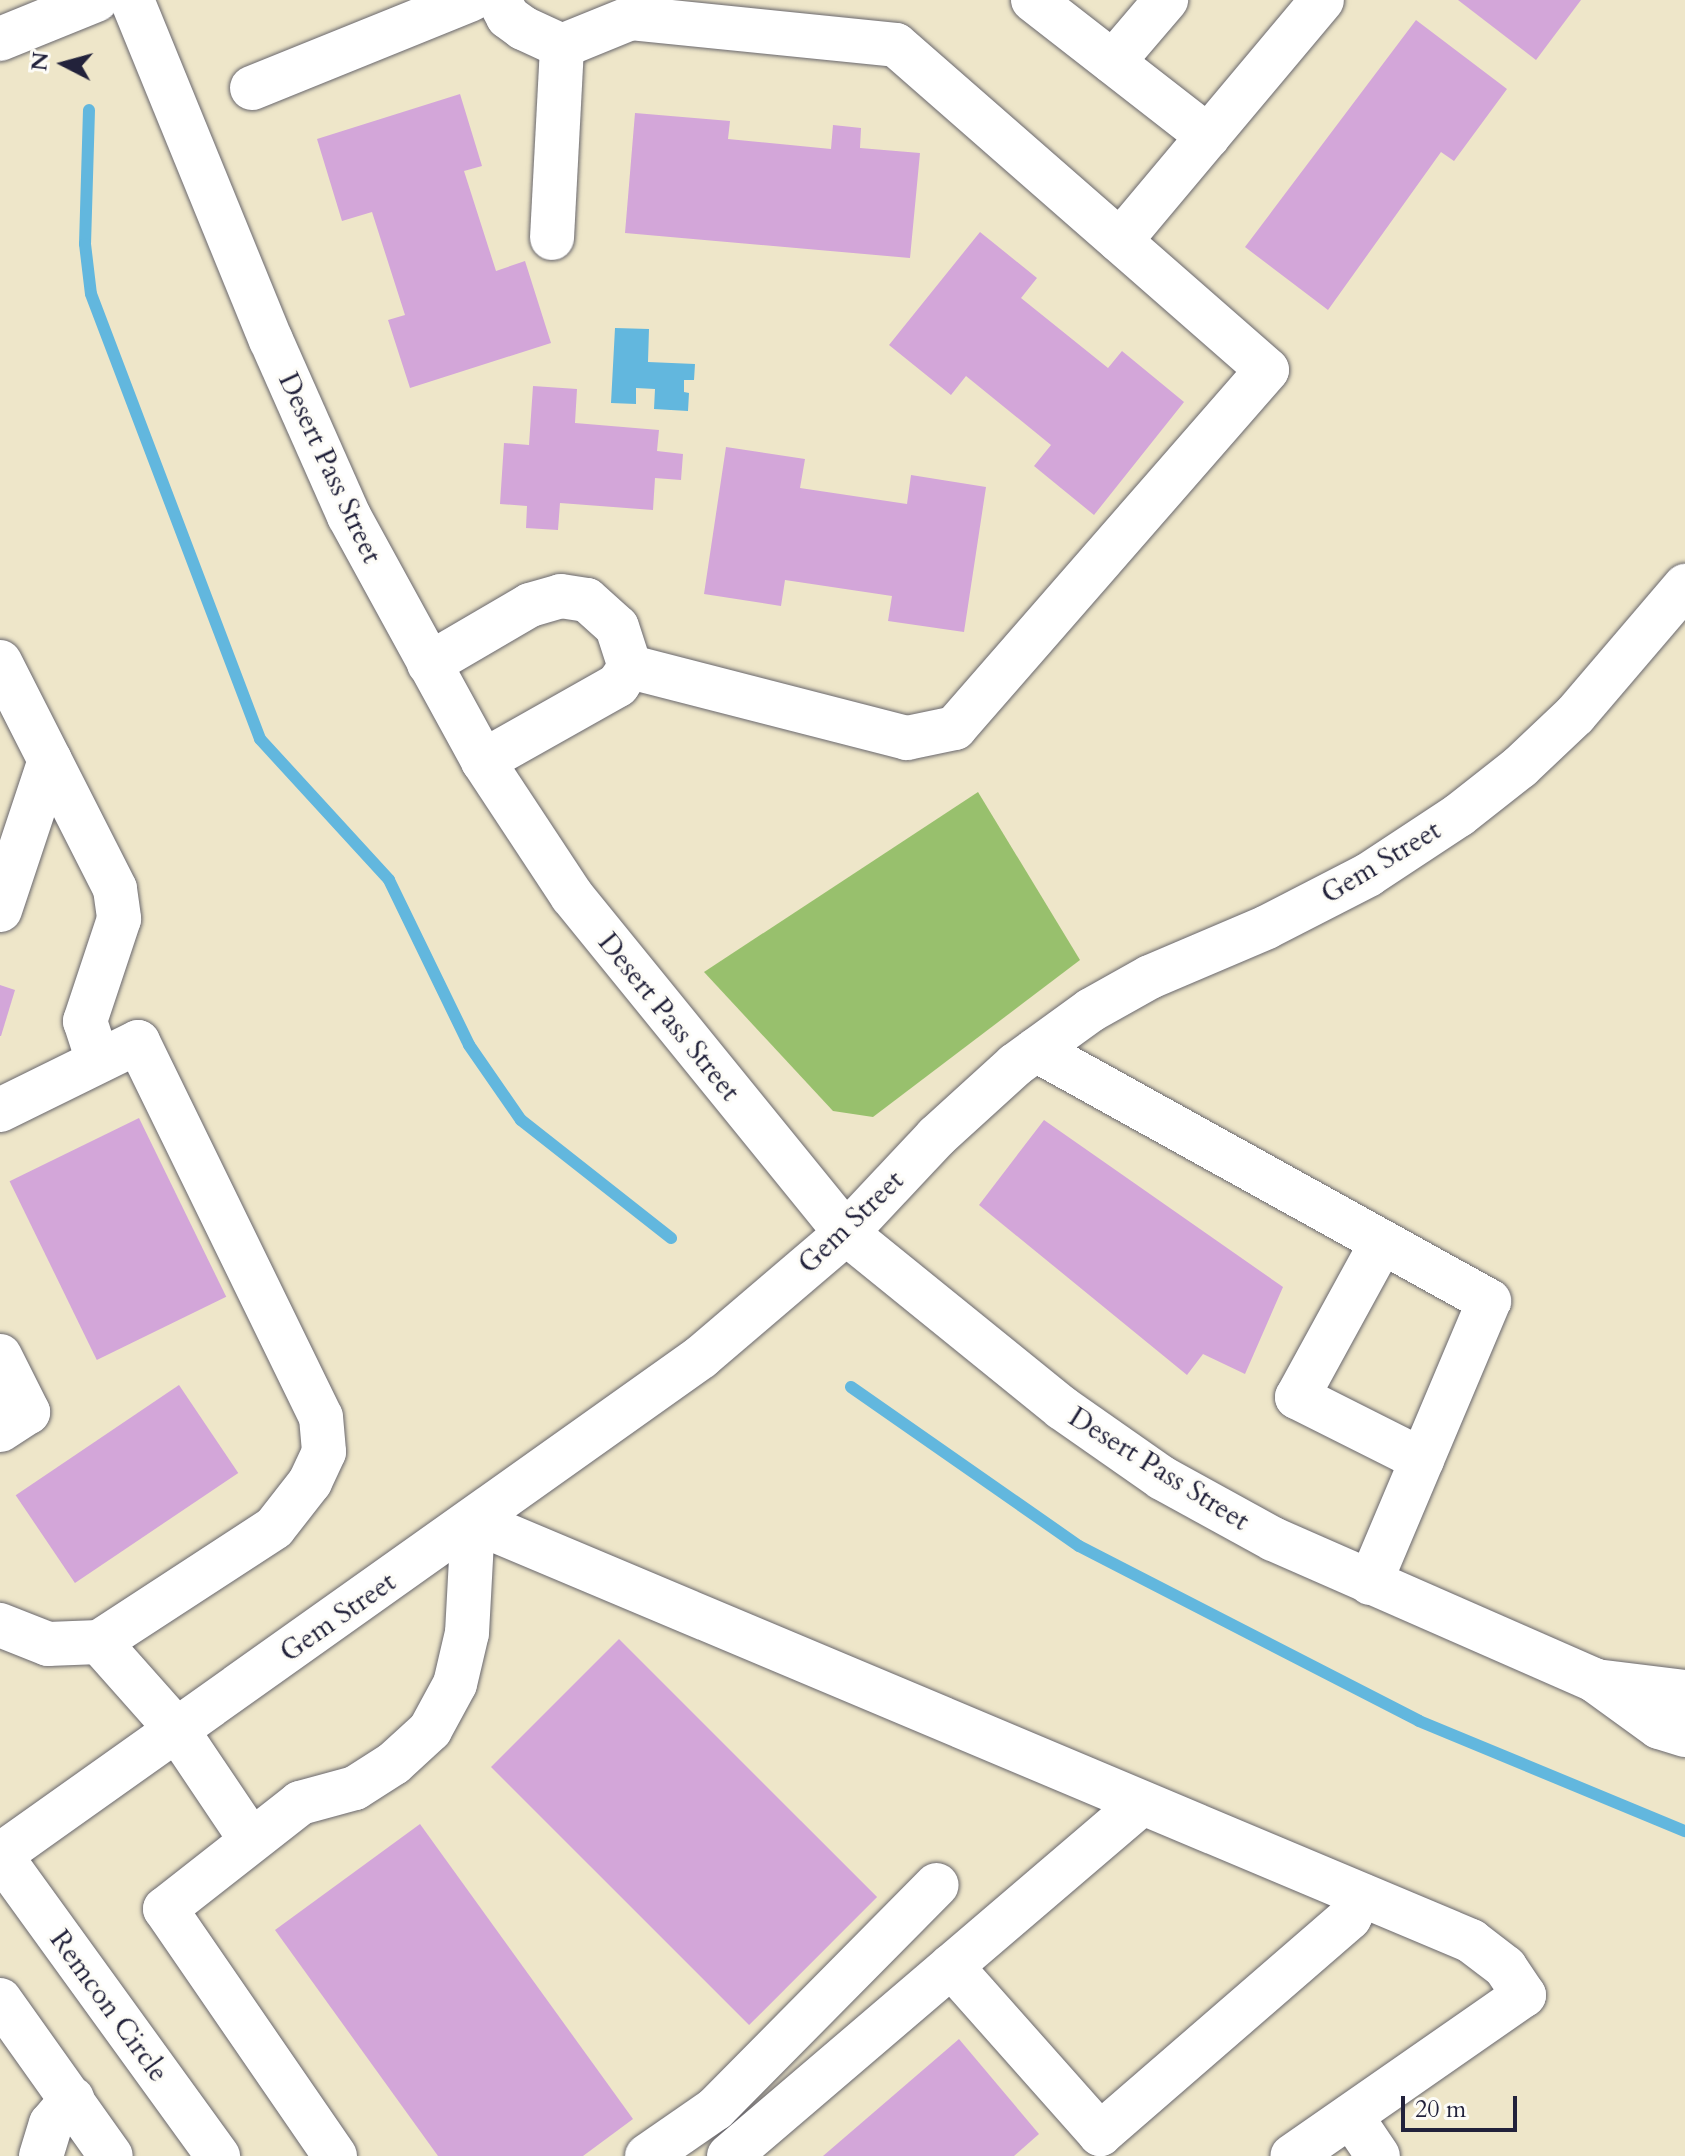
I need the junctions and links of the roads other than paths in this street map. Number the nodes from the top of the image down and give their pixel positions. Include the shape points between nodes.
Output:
1 (96, 0) edge
2 (132, 0) edge
3 (470, 0) edge
4 (499, 0) edge
5 (1033, 0) edge
6 (1166, 0) edge
7 (1322, 0) edge
8 (0, 39) edge
9 (562, 46) junction
10 (1113, 62) junction
11 (252, 88) dead end
12 (1208, 136) junction
13 (552, 238) dead end
14 (1120, 241) junction
15 (1685, 586) edge
16 (0, 662) edge
17 (429, 664) junction
18 (630, 667) junction
19 (50, 760) junction
20 (483, 761) junction
21 (0, 910) edge
22 (1036, 1050) junction
23 (97, 1059) junction
24 (0, 1110) edge
25 (846, 1233) junction
26 (1382, 1242) junction
27 (0, 1356) edge
28 (0, 1430) edge
29 (1422, 1460) junction
30 (473, 1521) junction
31 (1370, 1583) junction
32 (0, 1625) edge
33 (99, 1642) junction
34 (1594, 1680) junction
35 (1685, 1692) edge
36 (177, 1730) junction
37 (1685, 1735) edge
38 (1142, 1803) junction
39 (251, 1840) junction
40 (0, 1855) edge
41 (937, 1885) dead end
42 (1362, 1895) junction
43 (951, 1966) junction
44 (0, 2000) edge
45 (12, 2050) edge
46 (72, 2099) junction
47 (715, 2109) junction
48 (1351, 2116) junction
49 (736, 2150) edge
50 (41, 2156) edge
51 (111, 2156) edge
52 (218, 2156) edge
53 (335, 2156) edge
54 (647, 2156) edge
55 (1292, 2156) edge
56 (1378, 2156) edge

1 - 8 street
2 - 17 street, Desert Pass Street via 349,516
3 - 11 street
4 - 9 street via 508,17 523,28
5 - 10 street
6 - 10 street
7 - 12 street
9 - 13 street
9 - 14 street via 631,18 896,45
10 - 12 street
12 - 14 street
14 - 18 street via 1267,370 955,728 907,738
15 - 22 street, Gem Street via 1575,715 1459,815 1368,875 1267,927 1150,977 1091,1010
16 - 19 street
17 - 18 street via 530,605 561,596 587,600 617,627
17 - 20 street, Desert Pass Street
18 - 20 street via 618,685
19 - 21 street
19 - 23 street via 115,889 119,919 85,1021
20 - 25 street, Desert Pass Street via 572,896
22 - 25 street, Gem Street via 936,1137
22 - 26 street
23 - 24 street
23 - 33 street via 138,1042 321,1417 324,1452 310,1482 274,1528
25 - 30 street, Gem Street via 701,1357
25 - 31 street, Desert Pass Street via 1062,1408 1162,1478 1273,1539
26 - 29 street via 1489,1301
26 - 29 street via 1297,1397
27 - 28 street via 28,1412
29 - 31 street
30 - 36 street, Gem Street
30 - 38 street
30 - 39 street via 467,1633 455,1684 430,1730 394,1763 355,1788 300,1803
31 - 34 street, Desert Pass Street
32 - 33 street via 48,1644
33 - 36 street
34 - 35 street, Desert Pass Street
34 - 37 street, Desert Pass Street via 1659,1727
36 - 39 street
36 - 40 street, Gem Street
38 - 42 street
38 - 43 street
39 - 53 street via 165,1909
40 - 52 street, Remcon Circle
41 - 47 street
42 - 43 street via 1349,1918 1100,2134
42 - 48 street via 1471,1941 1505,1967 1524,1995
43 - 49 street
44 - 45 street
45 - 46 street
46 - 50 street via 51,2124
46 - 51 street
47 - 49 street
47 - 54 street
48 - 55 street
48 - 56 street

